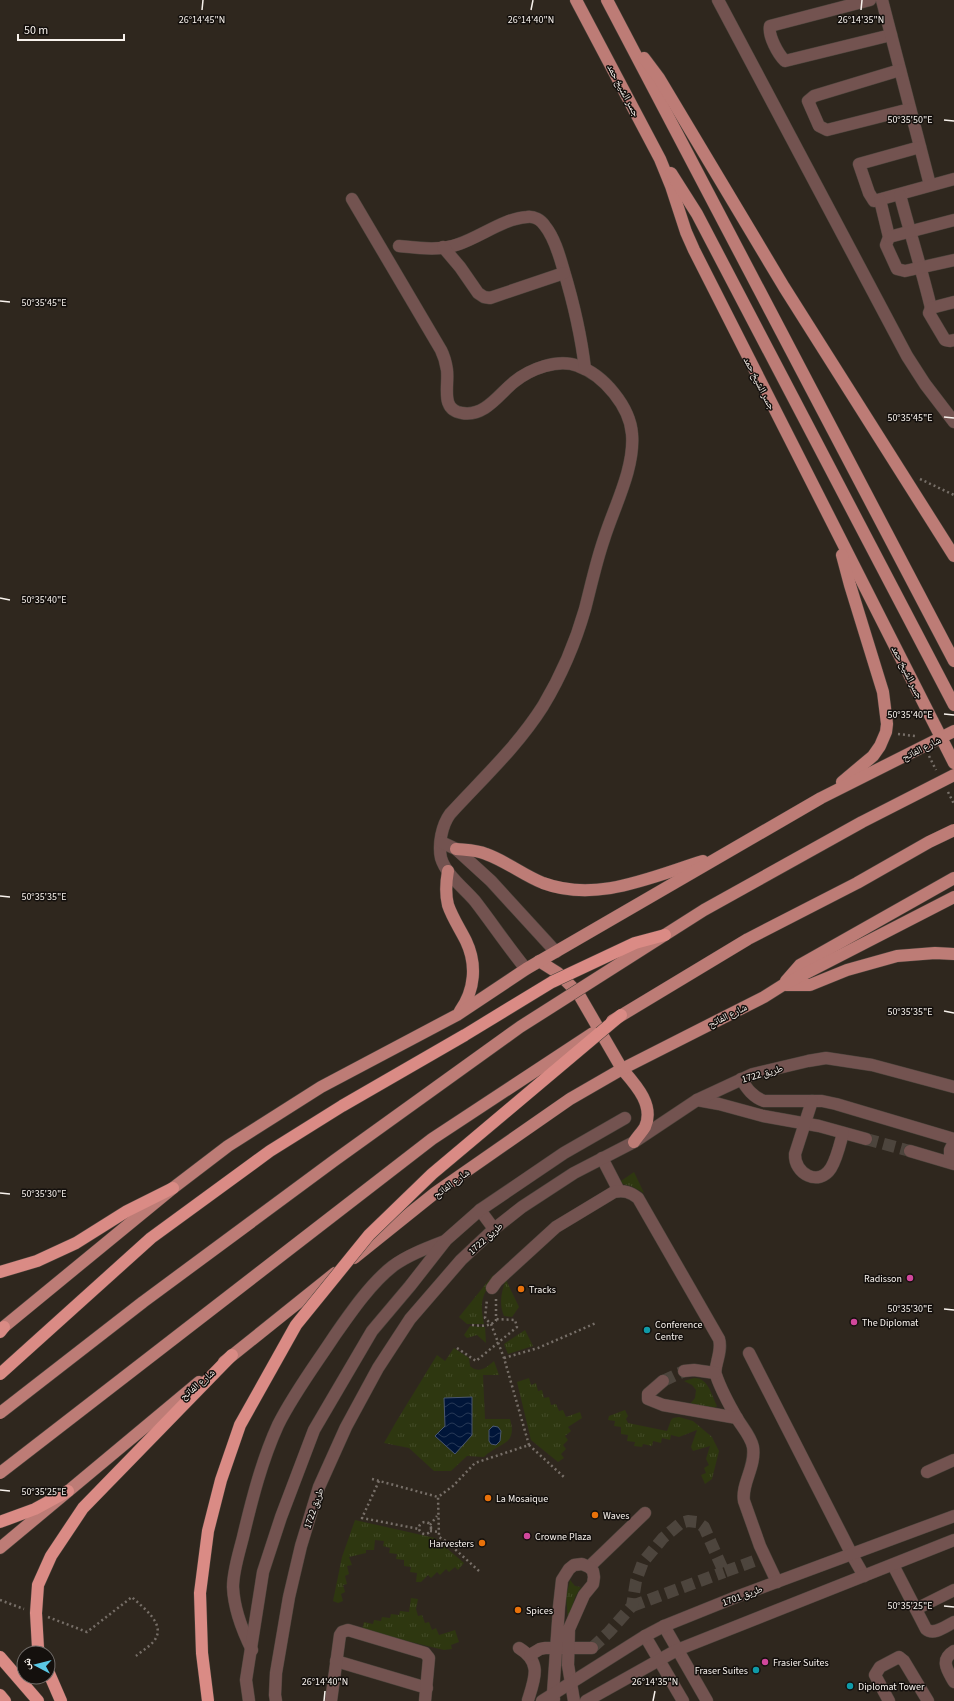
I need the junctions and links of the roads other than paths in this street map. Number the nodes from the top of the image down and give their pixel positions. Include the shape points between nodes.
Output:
1 (576, 0) edge
2 (607, 0) edge
3 (718, 0) edge
4 (870, 0) edge
5 (882, 0) edge
6 (726, 6) edge
7 (624, 33) junction
8 (891, 35) junction
9 (900, 70) junction
10 (910, 109) junction
11 (920, 147) junction
12 (660, 159) junction
13 (954, 179) edge
14 (930, 185) junction
15 (900, 195) junction
16 (352, 199) dead end
17 (880, 200) junction
18 (954, 220) edge
19 (909, 232) junction
20 (889, 237) junction
21 (399, 246) dead end
22 (444, 247) junction
23 (954, 260) edge
24 (921, 267) junction
25 (564, 273) junction
26 (954, 302) edge
27 (931, 308) junction
28 (954, 340) edge
29 (585, 368) junction
30 (954, 422) edge
31 (838, 536) junction
32 (954, 556) edge
33 (954, 661) edge
34 (954, 706) edge
35 (954, 731) edge
36 (941, 738) junction
37 (954, 763) edge
38 (954, 775) edge
39 (820, 798) junction
40 (954, 830) edge
41 (441, 842) junction
42 (456, 849) junction
43 (725, 854) junction
44 (448, 871) junction
45 (954, 878) edge
46 (954, 897) edge
47 (665, 935) junction
48 (556, 952) junction
49 (954, 954) edge
50 (539, 962) junction
51 (526, 970) junction
52 (783, 984) junction
53 (457, 1014) junction
54 (621, 1015) junction
55 (622, 1069) junction
56 (741, 1079) junction
57 (954, 1087) edge
58 (697, 1100) junction
59 (812, 1102) junction
60 (625, 1118) dead end
61 (805, 1123) junction
62 (843, 1132) junction
63 (866, 1139) tunnel mouth
64 (954, 1141) edge
65 (634, 1142) junction
66 (910, 1151) tunnel mouth
67 (602, 1158) junction
68 (952, 1163) edge
69 (173, 1188) junction
70 (619, 1191) junction
71 (480, 1210) junction
72 (494, 1228) junction
73 (446, 1240) junction
74 (0, 1272) edge
75 (492, 1288) dead end
76 (1, 1330) edge
77 (749, 1353) dead end
78 (232, 1355) junction
79 (684, 1371) tunnel mouth
80 (715, 1373) junction
81 (0, 1374) edge
82 (662, 1382) tunnel mouth
83 (0, 1413) edge
84 (737, 1418) junction
85 (954, 1460) edge
86 (927, 1472) dead end
87 (0, 1473) edge
88 (68, 1491) junction
89 (644, 1513) dead end
90 (954, 1516) edge
91 (0, 1522) edge
92 (954, 1540) edge
93 (0, 1548) edge
94 (852, 1555) junction
95 (892, 1565) junction
96 (589, 1567) junction
97 (864, 1576) junction
98 (777, 1582) junction
99 (954, 1590) edge
100 (916, 1609) junction
101 (954, 1622) edge
102 (664, 1626) junction
103 (645, 1636) junction
104 (38, 1645) edge
105 (519, 1648) dead end
106 (562, 1648) junction
107 (592, 1648) tunnel mouth
108 (252, 1650) junction
109 (677, 1650) junction
110 (954, 1651) edge
111 (530, 1655) junction
112 (0, 1657) edge
113 (659, 1660) junction
114 (336, 1661) junction
115 (954, 1682) edge
116 (570, 1683) junction
117 (54, 1685) edge
118 (427, 1688) junction
119 (0, 1695) edge
120 (554, 1697) edge
121 (334, 1700) edge
122 (528, 1700) dead end
123 (5, 1701) edge
124 (38, 1701) edge
125 (61, 1701) edge
126 (208, 1701) edge
127 (249, 1701) edge
128 (276, 1701) edge
129 (425, 1701) edge
130 (542, 1701) edge
131 (574, 1701) edge
132 (586, 1701) edge
133 (683, 1701) edge
134 (706, 1701) edge
135 (889, 1701) edge
136 (928, 1701) edge

1 - 12 main road, جسر الشيخ حمد
2 - 7 main road
3 - 6 street
4 - 8 street via 770,26 769,31 785,61
5 - 8 street
6 - 30 street via 907,356
7 - 32 main road via 659,78 784,287
7 - 33 main road
8 - 9 street
9 - 10 street
9 - 10 street via 814,96 808,101 819,126 827,130
10 - 11 street
11 - 14 street
11 - 17 street via 859,164 869,193 874,201
12 - 31 main road, جسر الشيخ حمد via 694,250
12 - 34 main road via 697,214
13 - 14 street
14 - 15 street
15 - 17 street
15 - 19 street
16 - 29 street via 441,350 447,371 446,396 455,410 463,413 480,410 493,403 515,381 551,364 570,363
17 - 20 street
18 - 19 street
19 - 20 street
19 - 24 street
20 - 24 street via 886,245 897,269 905,271
21 - 22 street
22 - 25 street via 478,293 484,297 490,298
22 - 25 street via 458,244 510,220 527,216 536,218 545,226 558,250
23 - 24 street
24 - 27 street
25 - 29 street via 582,343
26 - 27 street
27 - 28 street via 929,314 945,340
29 - 41 street via 612,391 626,411 632,433 629,469 604,539 578,632 556,682 510,751 448,817
31 - 36 main road, جسر الشيخ حمد
31 - 39 main road via 850,585 883,692 887,712 886,732 873,756
35 - 36 main road, شارع الفاتح
36 - 37 main road, جسر الشيخ حمد
36 - 39 main road, شارع الفاتح
38 - 47 main road, bridge via 813,849 704,910
39 - 43 main road, شارع الفاتح
40 - 54 main road, bridge via 748,939
41 - 42 street
41 - 44 street via 441,857
42 - 43 main road via 486,854 544,883 588,891 618,888
42 - 48 street via 491,881
43 - 48 main road, شارع الفاتح
44 - 51 street via 475,902
44 - 53 main road via 448,905 470,952 473,970 471,990
45 - 52 main road via 800,965
46 - 52 main road, شارع الفاتح
47 - 81 highway, bridge via 635,943 552,982 270,1151 151,1238
47 - 83 main road, bridge via 520,1027 143,1302
48 - 50 main road, شارع الفاتح
49 - 52 main road via 897,956 847,970 810,985
50 - 51 main road, شارع الفاتح
50 - 55 main road via 558,973 578,992
51 - 53 main road, شارع الفاتح
52 - 55 main road, شارع الفاتح via 764,997
53 - 69 main road, شارع الفاتح via 321,1087 228,1146
54 - 87 main road, bridge via 432,1139
54 - 126 highway, bridge via 432,1174 369,1235 296,1325 240,1426 221,1480 208,1531 200,1594 202,1652
55 - 65 main road via 644,1099 646,1109 645,1127
55 - 78 main road, شارع الفاتح via 570,1099 435,1194
56 - 57 street, طريق 1722 via 826,1058 872,1065
56 - 58 street, طريق 1722
56 - 59 street via 756,1098 764,1101
58 - 61 street via 762,1116
58 - 65 street, طريق 1722
59 - 61 street
59 - 64 street via 836,1104
60 - 71 street via 564,1153
61 - 62 street
61 - 62 street via 795,1160 800,1170 810,1176 822,1176 831,1168
62 - 63 street
64 - 68 street via 950,1150
65 - 67 street, طريق 1722
66 - 68 street
67 - 70 street
67 - 72 street, طريق 1722 via 574,1173
69 - 74 highway via 127,1211 76,1243 37,1261
69 - 76 main road, شارع الفاتح
70 - 75 street via 556,1227
70 - 80 street via 630,1192 638,1198 719,1339 721,1349
71 - 72 street
71 - 73 street
72 - 128 street, طريق 1722 via 461,1260 410,1319 378,1368 346,1427 319,1487 301,1546 289,1596 276,1673
73 - 108 street via 372,1331 314,1430 263,1572
73 - 108 street via 394,1265 381,1277 349,1315 291,1400 278,1425 249,1512 233,1587 237,1616
77 - 94 street
78 - 88 main road, شارع الفاتح
78 - 104 highway via 83,1508 51,1556 38,1584
79 - 80 street
80 - 84 street
82 - 84 street via 648,1394 648,1399 652,1402
84 - 98 street via 753,1447 753,1464 743,1497 761,1558
85 - 86 street
88 - 91 highway via 35,1509
88 - 93 main road, شارع الفاتح
89 - 96 street
90 - 94 street, طريق 1701
92 - 95 street
94 - 97 street
94 - 98 street, طريق 1701
95 - 97 street
95 - 100 street
96 - 106 street via 593,1571 593,1584 578,1607
96 - 106 street via 582,1564 574,1565 568,1569 562,1580 559,1607
97 - 109 street
98 - 102 street, طريق 1701
99 - 100 street
100 - 101 street via 929,1632
102 - 103 street, طريق 1701
102 - 109 street
103 - 113 street
103 - 116 street, طريق 1701
105 - 111 street
106 - 107 street
106 - 111 street via 540,1649
106 - 116 street
106 - 120 street
108 - 127 street via 246,1680
109 - 113 street
109 - 134 street
110 - 115 street via 946,1657 945,1662
111 - 122 street via 535,1666
112 - 124 highway
113 - 132 street
113 - 133 street
114 - 118 street
114 - 118 street via 340,1635 348,1630 425,1653 429,1658
114 - 121 street
116 - 120 street, طريق 1701
116 - 131 street
117 - 125 highway
118 - 129 street
119 - 123 highway
120 - 130 street, طريق 1701
135 - 136 street via 875,1675 880,1667 899,1657

